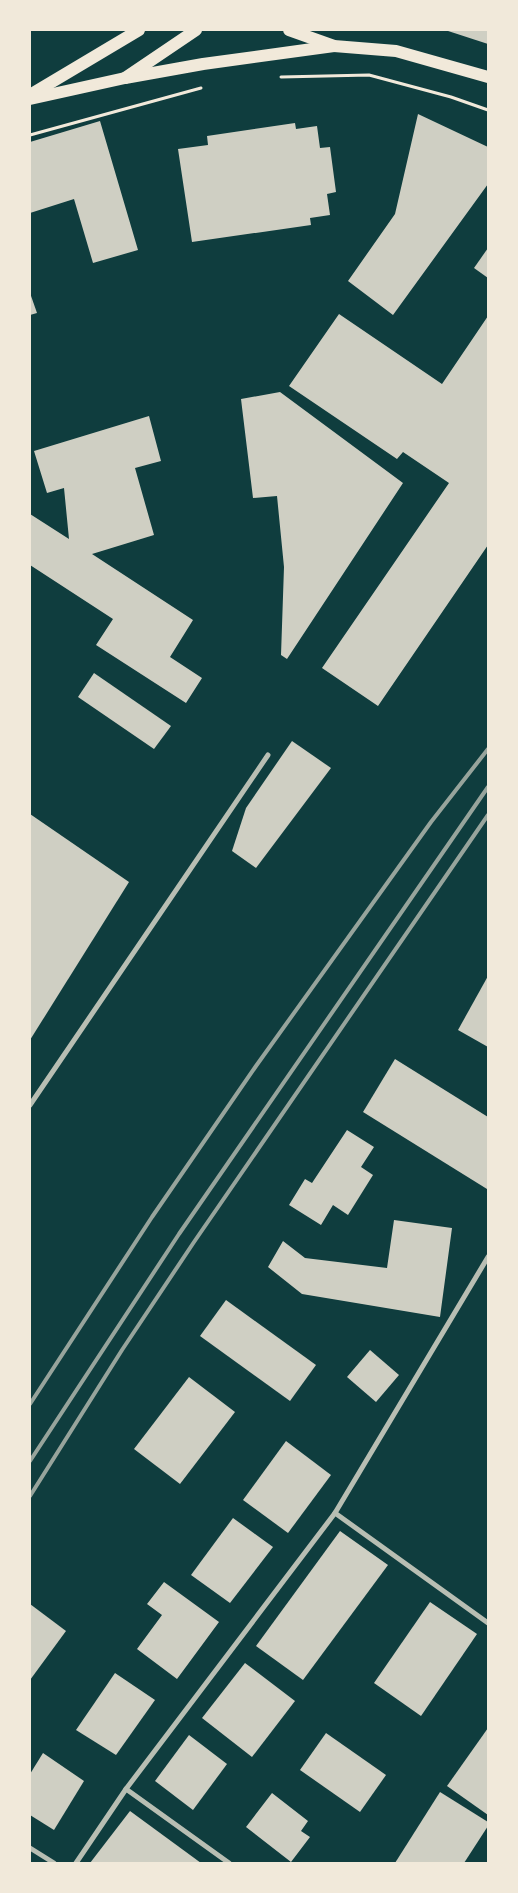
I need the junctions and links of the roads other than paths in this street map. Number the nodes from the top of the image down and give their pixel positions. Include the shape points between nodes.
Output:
1 (139, 30) edge
2 (196, 30) edge
3 (289, 30) edge
4 (334, 46) junction
5 (488, 77) edge
6 (125, 78) junction
7 (30, 94) edge
8 (30, 99) edge
9 (268, 755) dead end
10 (30, 1105) edge
11 (488, 1257) edge
12 (335, 1512) junction
13 (488, 1623) edge
14 (126, 1789) junction
15 (30, 1848) edge
16 (54, 1863) edge
17 (76, 1863) edge
18 (229, 1863) edge

1 - 7 main road
2 - 6 main road
3 - 4 main road
4 - 5 main road via 396,51
4 - 6 main road
6 - 8 main road
9 - 10 street
11 - 12 street
12 - 13 street
12 - 14 street
14 - 17 street
14 - 18 street
15 - 16 street

